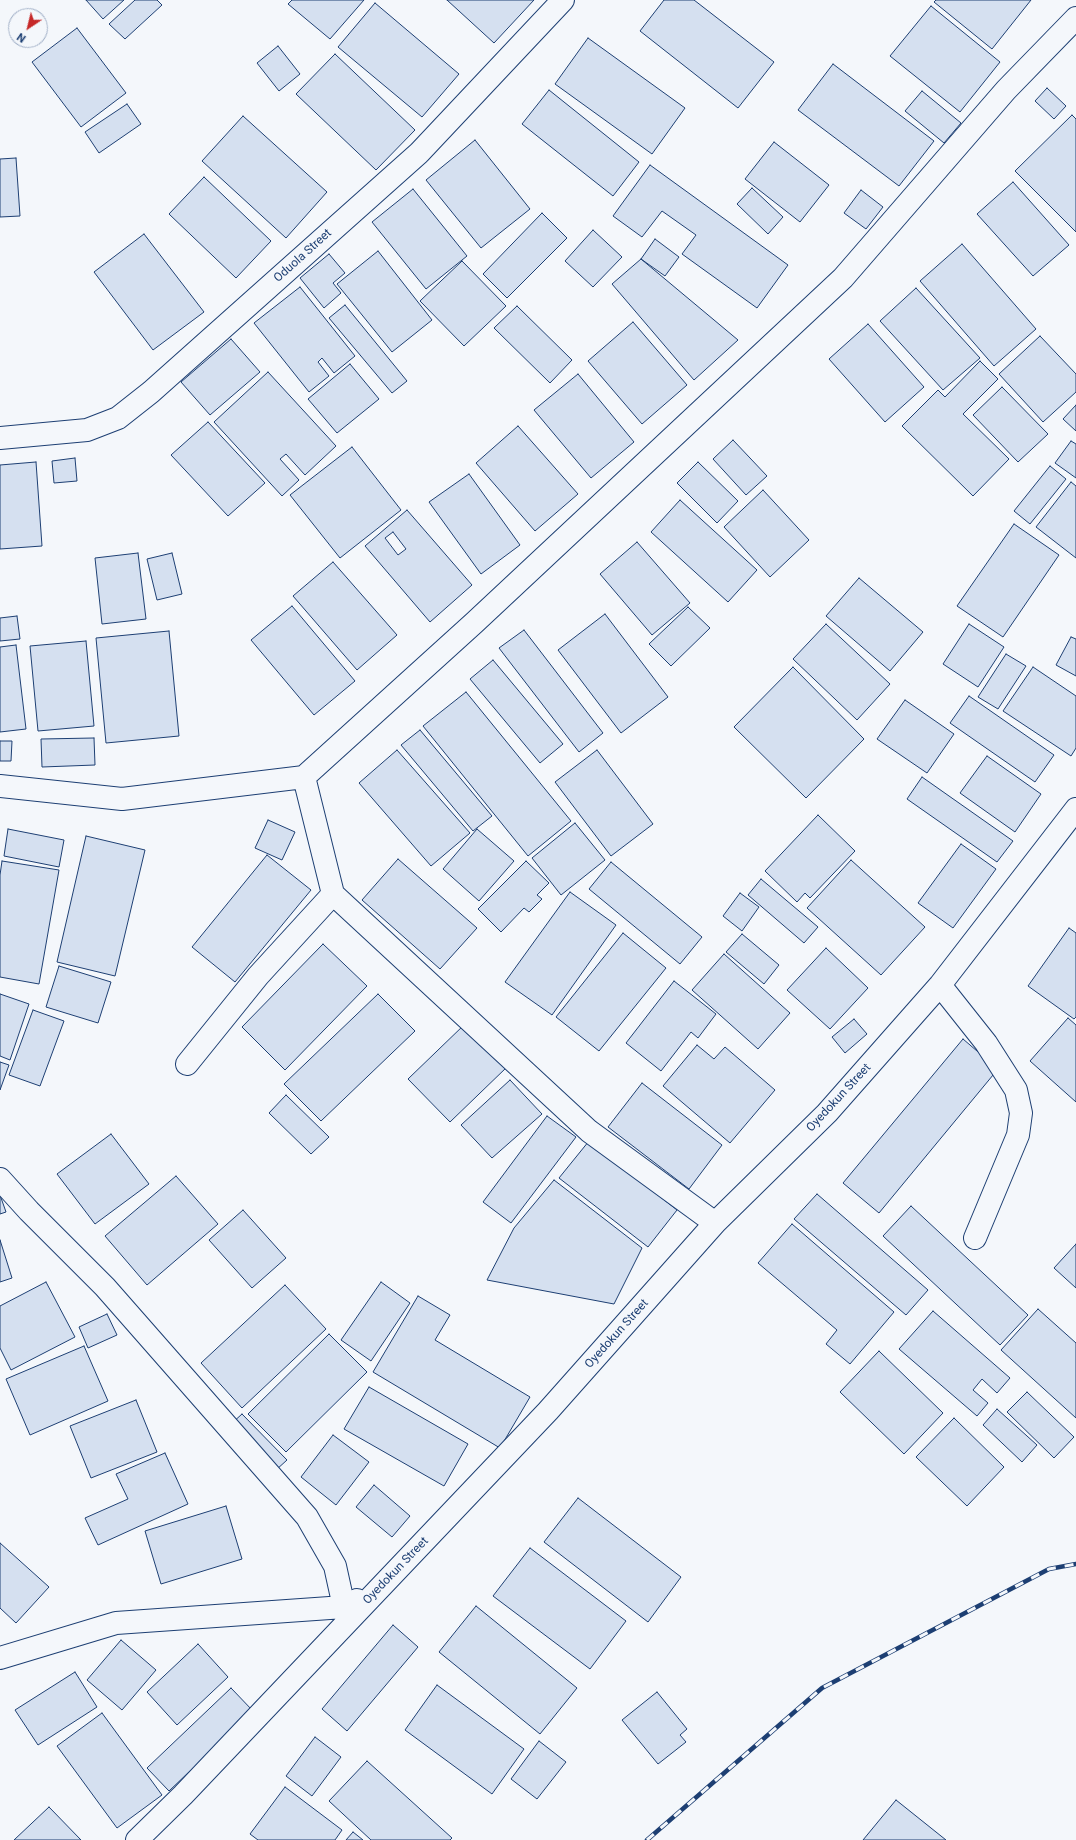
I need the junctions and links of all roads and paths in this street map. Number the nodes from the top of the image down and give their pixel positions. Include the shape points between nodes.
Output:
1 (563, 0) edge
2 (1076, 18) edge
3 (0, 438) edge
4 (304, 777) junction
5 (0, 786) edge
6 (1076, 809) edge
7 (332, 894) junction
8 (940, 985) junction
9 (186, 1064) dead end
10 (0, 1179) edge
11 (715, 1223) junction
12 (975, 1238) dead end
13 (382, 1585) junction
14 (344, 1607) junction
15 (2, 1654) edge
16 (137, 1840) edge

1 - 3 street, Oduola Street via 419,153 151,392 118,418 87,430
2 - 4 street via 1006,90 843,278 474,623
4 - 5 street via 122,799
4 - 7 street
6 - 8 street, Oyedokun Street
7 - 9 street via 258,976
7 - 11 street via 589,1131
8 - 11 street, Oyedokun Street via 827,1113
8 - 12 street via 986,1043 1016,1090 1021,1113 1018,1135
10 - 14 street via 105,1287 308,1517 335,1566
11 - 13 street, Oyedokun Street via 548,1411
13 - 14 street
13 - 16 street, Oyedokun Street
14 - 15 street via 116,1623

